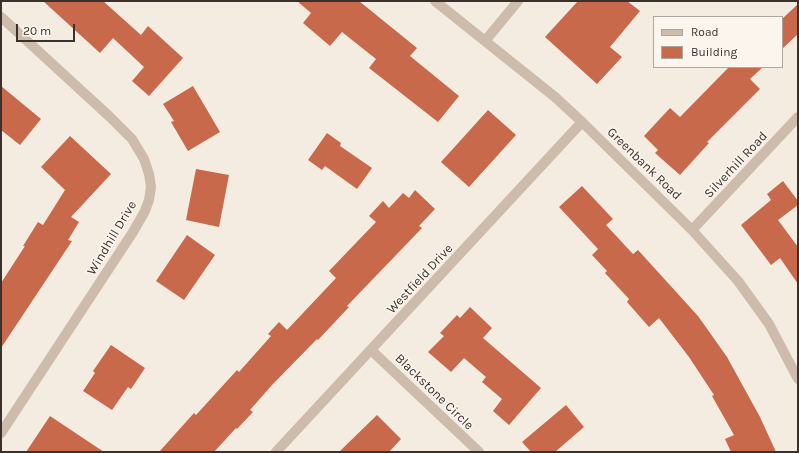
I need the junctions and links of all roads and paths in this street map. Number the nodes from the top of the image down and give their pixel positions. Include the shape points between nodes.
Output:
1 (435, 1) edge
2 (518, 1) edge
3 (1, 17) edge
4 (485, 41) junction
5 (798, 117) edge
6 (582, 122) junction
7 (692, 230) junction
8 (371, 350) junction
9 (798, 379) edge
10 (1, 433) edge
11 (276, 452) edge
12 (479, 452) edge

1 - 4 street, Greenbank Road
2 - 4 street
3 - 10 street, Windhill Drive via 132,139 144,159 151,187 145,211 133,232
4 - 6 street, Greenbank Road
5 - 7 street, Silverhill Road
6 - 7 street, Greenbank Road
6 - 8 street, Westfield Drive
7 - 9 street, Greenbank Road via 738,281 769,324
8 - 11 street, Westfield Drive
8 - 12 street, Blackstone Circle

